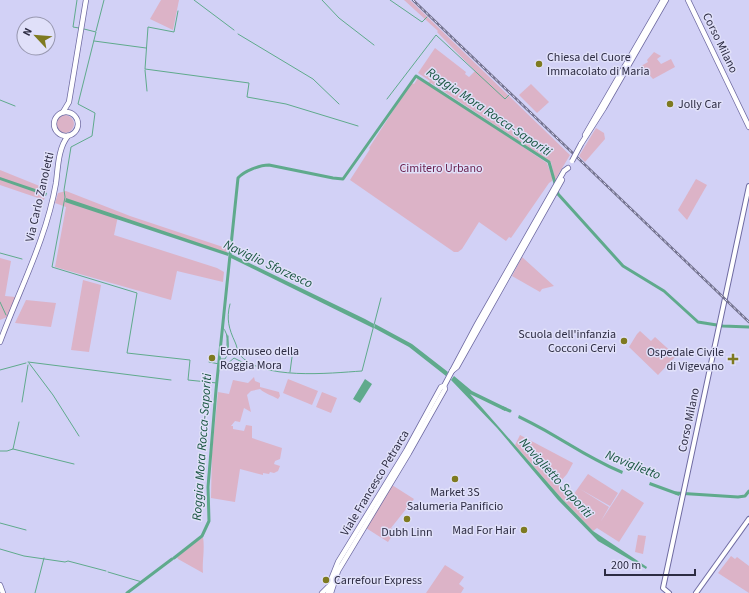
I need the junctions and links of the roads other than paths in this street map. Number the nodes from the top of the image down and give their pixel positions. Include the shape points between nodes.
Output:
1 (86, 0) edge
2 (663, 0) edge
3 (666, 0) edge
4 (688, 0) edge
5 (69, 102) junction
6 (62, 112) junction
7 (72, 114) junction
8 (744, 116) junction
9 (749, 121) edge
10 (749, 127) edge
11 (58, 134) junction
12 (68, 136) junction
13 (581, 144) junction
14 (62, 146) junction
15 (749, 186) edge
16 (0, 342) edge
17 (444, 386) junction
18 (749, 519) edge
19 (0, 585) edge
20 (329, 586) junction
21 (3, 593) edge
22 (322, 593) edge
23 (329, 593) edge
24 (669, 593) edge
25 (696, 593) edge

1 - 5 main road
2 - 13 main road
3 - 13 main road
4 - 8 main road, Corso Milano
5 - 6 main road
5 - 7 main road
6 - 7 main road
6 - 11 main road via 54,121
7 - 12 main road via 77,120 77,127 74,133
8 - 9 main road, Corso Milano
8 - 10 main road, Corso Milano
11 - 12 main road
11 - 14 main road, Via Carlo Zanoletti
12 - 14 main road, Via Carlo Zanoletti
13 - 17 main road, Viale Francesco Petrarca, bridge
14 - 16 main road, Via Carlo Zanoletti via 52,202 37,255
15 - 24 street, Corso Milano via 663,588
17 - 20 main road, Viale Francesco Petrarca via 338,562
17 - 23 main road, Viale Francesco Petrarca via 409,453 338,571
18 - 25 street
19 - 21 main road
20 - 22 main road
20 - 23 main road, Viale Francesco Petrarca

